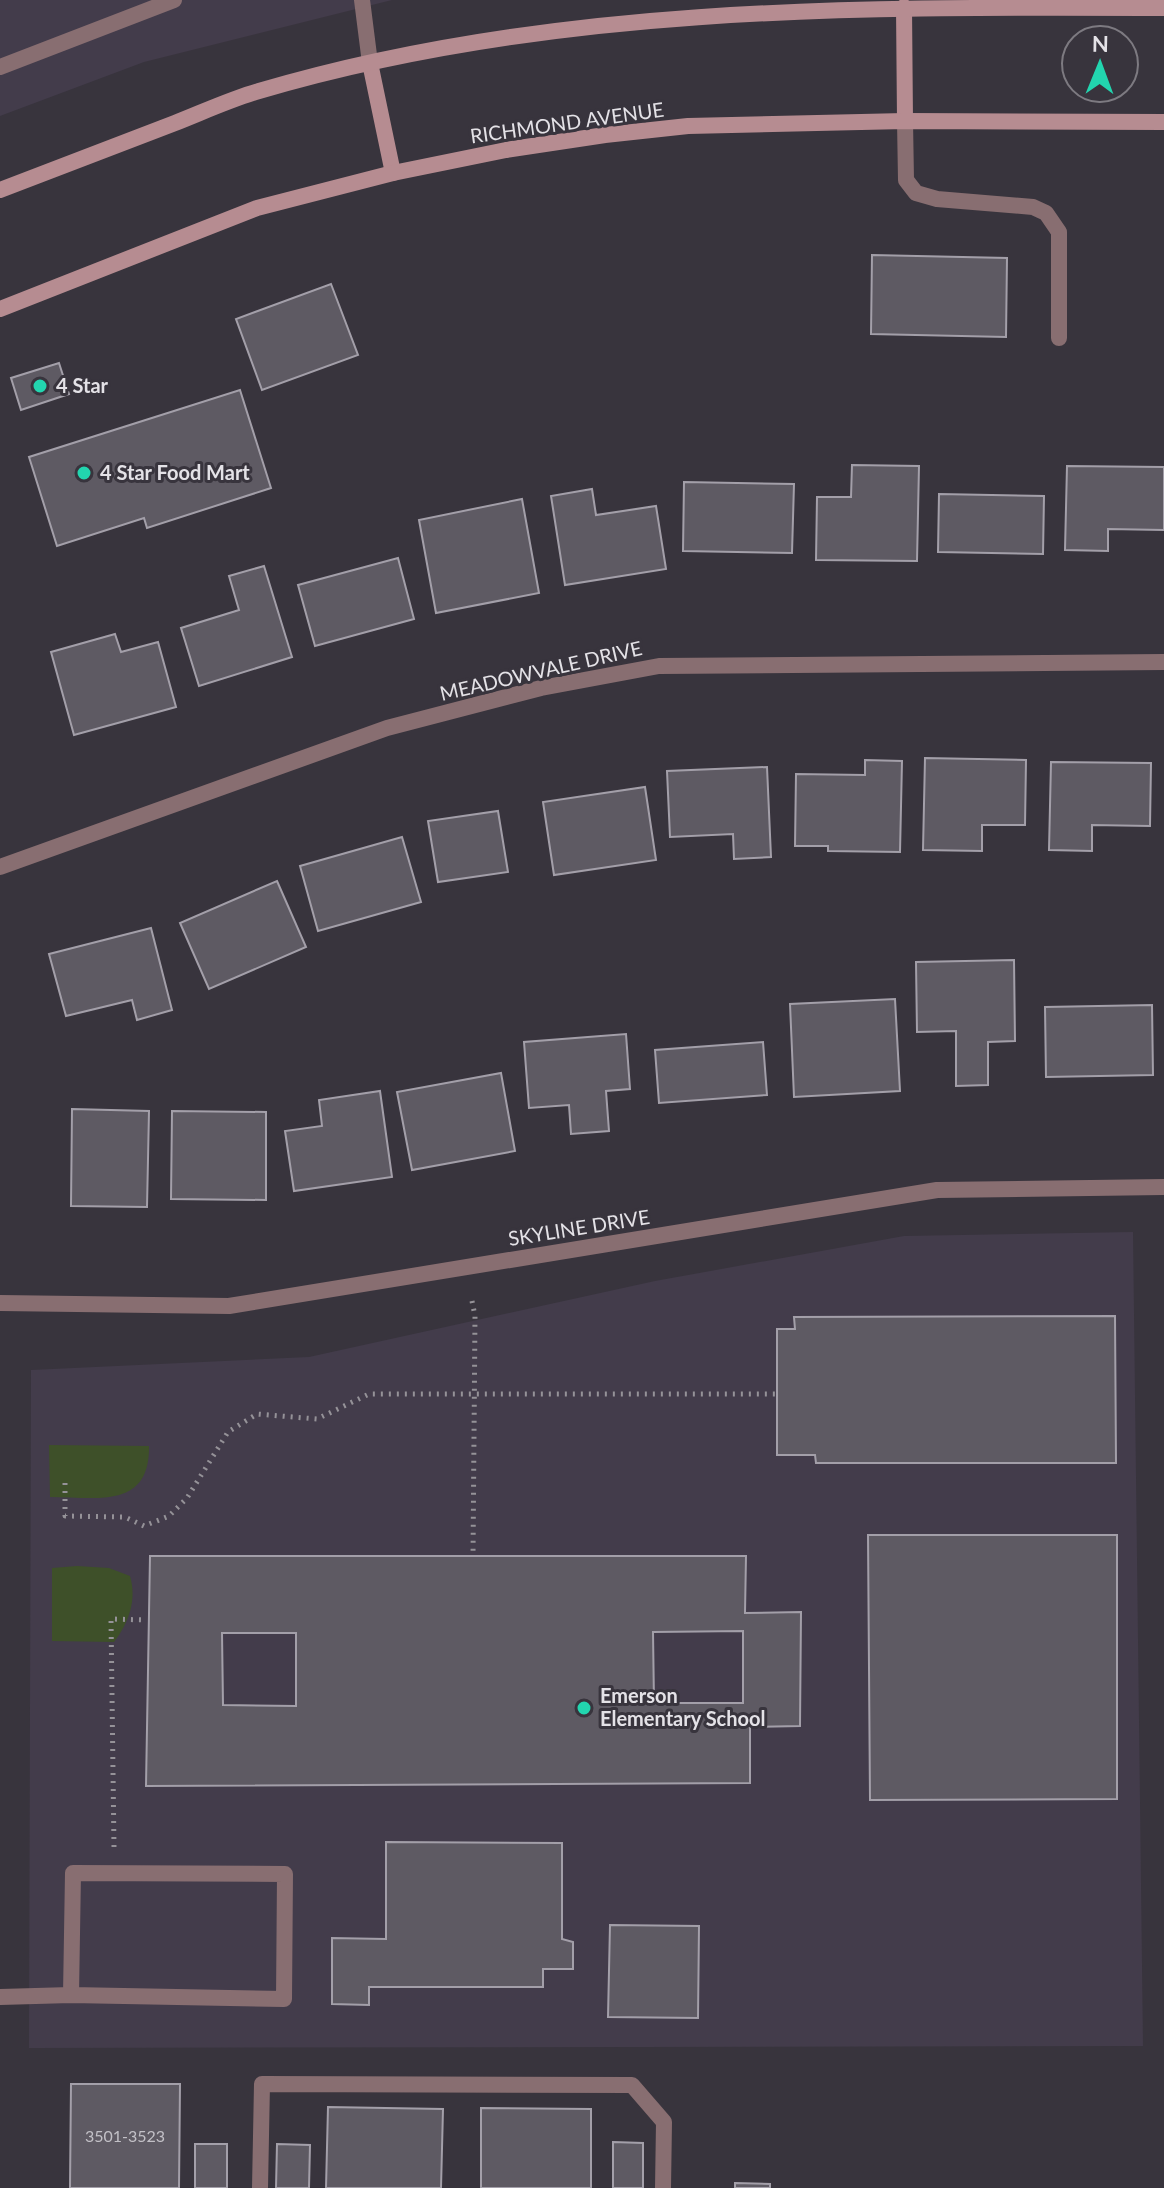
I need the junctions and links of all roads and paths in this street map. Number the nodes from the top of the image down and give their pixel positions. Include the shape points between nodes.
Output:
1 (174, 0) edge
2 (362, 0) edge
3 (968, 4) edge
4 (1063, 4) edge
5 (752, 7) edge
6 (904, 7) junction
7 (1164, 8) edge
8 (370, 63) junction
9 (0, 67) edge
10 (905, 121) junction
11 (1164, 122) edge
12 (393, 173) junction
13 (0, 190) edge
14 (0, 309) edge
15 (1059, 338) dead end
16 (1164, 662) edge
17 (0, 867) edge
18 (1164, 1187) edge
19 (472, 1301) dead end
20 (0, 1303) edge
21 (474, 1394) junction
22 (777, 1394) dead end
23 (65, 1483) dead end
24 (473, 1556) dead end
25 (146, 1620) dead end
26 (114, 1874) junction
27 (71, 1995) junction
28 (0, 1997) edge
29 (260, 2188) edge
30 (663, 2188) edge

1 - 9 street
2 - 8 street
3 - 4 main road
3 - 6 main road
4 - 7 main road
5 - 6 main road
5 - 8 main road via 490,39
6 - 10 main road
8 - 12 main road
8 - 13 main road via 258,91
10 - 11 main road, RICHMOND AVENUE
10 - 12 main road, RICHMOND AVENUE via 688,126 506,150
10 - 15 street via 906,180 916,193 1046,213 1059,232
12 - 14 main road, RICHMOND AVENUE via 257,208
16 - 17 street, MEADOWVALE DRIVE via 659,666 541,688 387,728
18 - 20 street, SKYLINE DRIVE via 937,1190 229,1306
19 - 21 path
21 - 22 path
21 - 23 path via 369,1394 317,1419 257,1414 228,1432 187,1498 169,1516 144,1526 125,1517 65,1516
21 - 24 path
25 - 26 path via 111,1619
26 - 27 street via 73,1873
26 - 27 street via 285,1874 284,1999
27 - 28 street
29 - 30 street via 262,2084 308,2084 632,2085 664,2122

